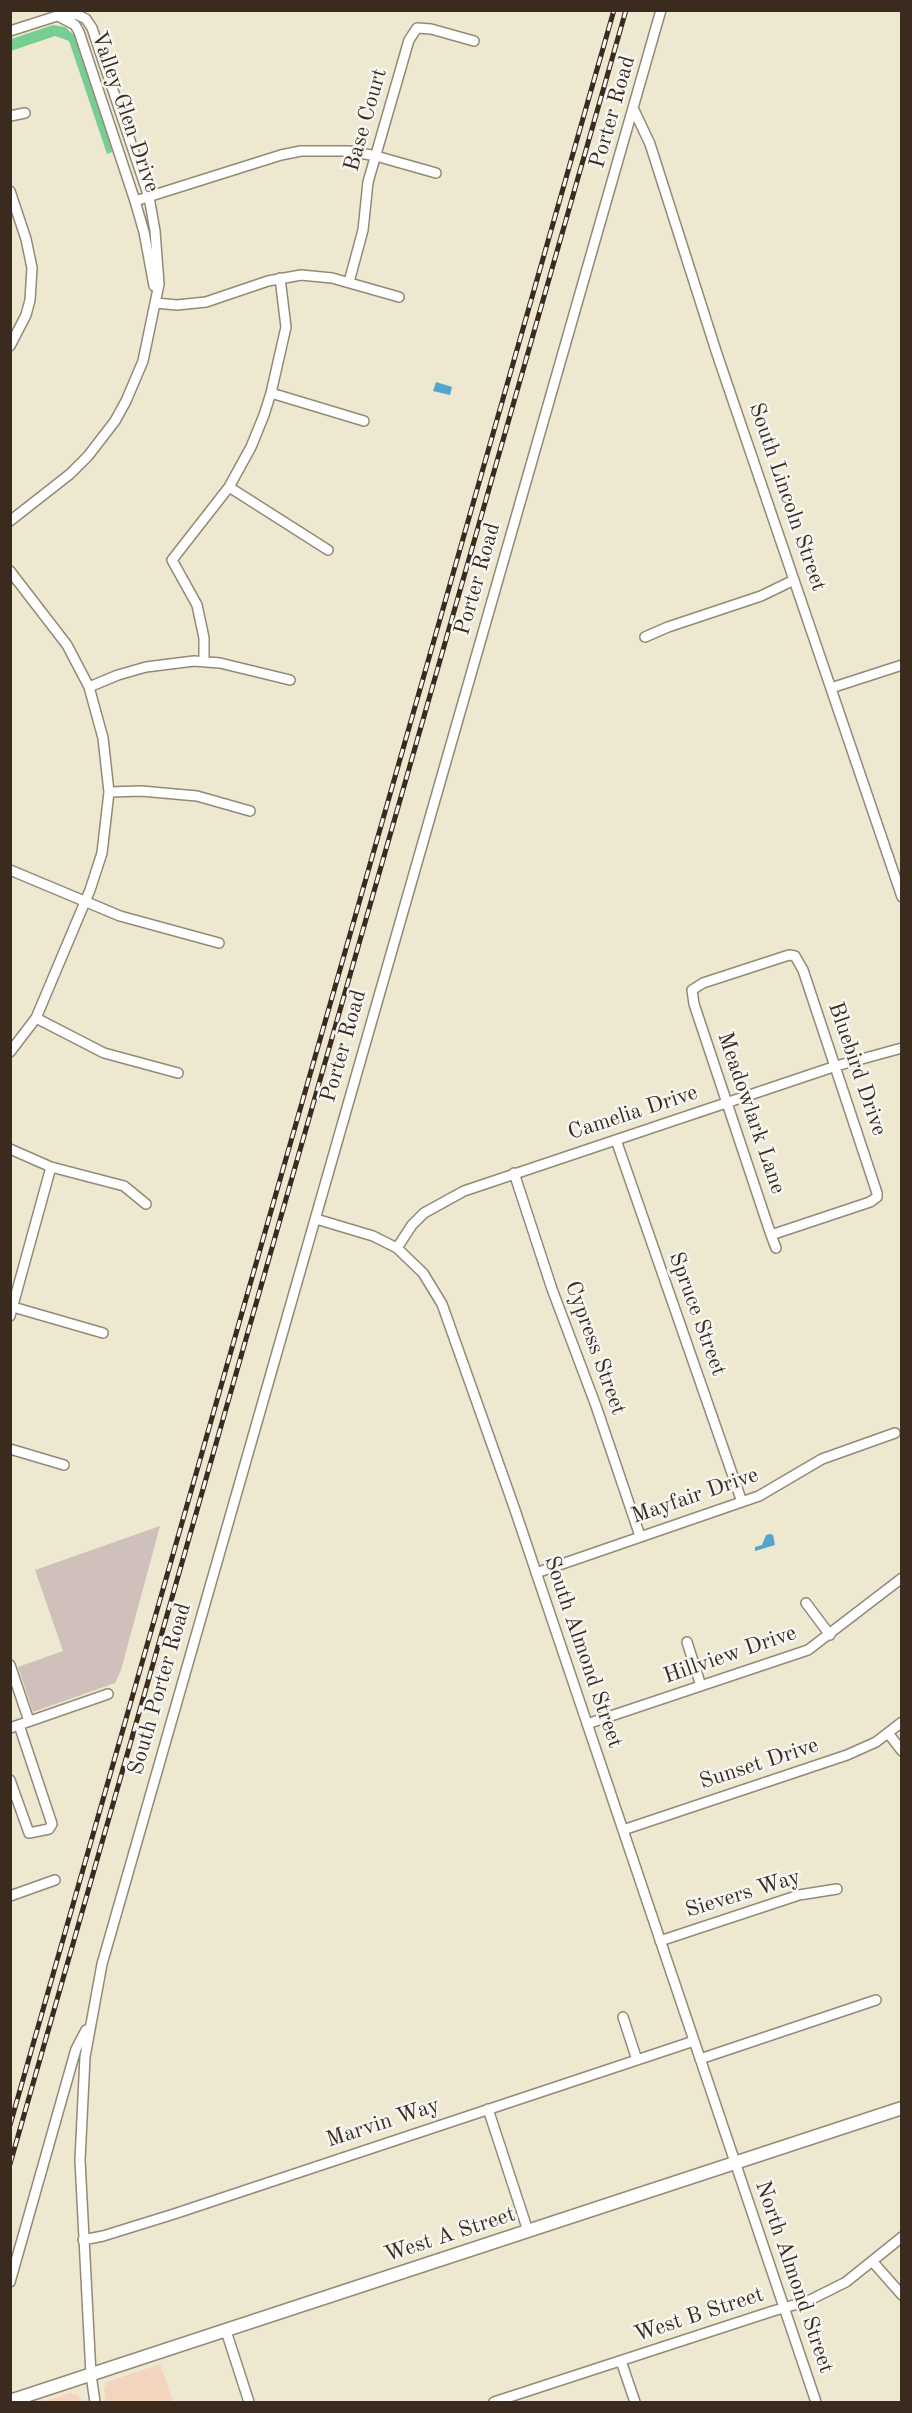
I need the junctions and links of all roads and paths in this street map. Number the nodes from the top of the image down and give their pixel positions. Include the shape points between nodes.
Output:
1 (661, 10) edge
2 (57, 16) junction
3 (10, 31) edge
4 (474, 41) dead end
5 (634, 110) junction
6 (25, 113) dead end
7 (10, 116) edge
8 (376, 156) junction
9 (436, 173) dead end
10 (10, 191) edge
11 (149, 197) junction
12 (135, 201) junction
13 (280, 278) junction
14 (349, 282) junction
15 (399, 297) dead end
16 (156, 303) junction
17 (10, 346) edge
18 (271, 393) junction
19 (364, 421) dead end
20 (229, 487) junction
21 (10, 521) edge
22 (328, 550) dead end
23 (10, 571) edge
24 (794, 580) junction
25 (645, 637) dead end
26 (204, 661) junction
27 (902, 665) edge
28 (290, 680) dead end
29 (89, 687) junction
30 (831, 688) junction
31 (109, 792) junction
32 (250, 811) dead end
33 (10, 870) edge
34 (902, 897) edge
35 (85, 902) junction
36 (219, 943) dead end
37 (795, 956) joint
38 (36, 1018) junction
39 (902, 1048) edge
40 (10, 1052) edge
41 (836, 1066) junction
42 (178, 1073) dead end
43 (727, 1103) junction
44 (616, 1140) junction
45 (10, 1149) edge
46 (332, 1158) joint
47 (51, 1167) junction
48 (514, 1173) junction
49 (146, 1204) dead end
50 (316, 1219) junction
51 (771, 1235) junction
52 (397, 1248) junction
53 (776, 1248) dead end
54 (12, 1311) edge
55 (103, 1333) dead end
56 (895, 1433) dead end
57 (10, 1449) edge
58 (64, 1465) dead end
59 (742, 1502) junction
60 (640, 1536) junction
61 (536, 1573) junction
62 (902, 1578) edge
63 (806, 1603) dead end
64 (830, 1635) junction
65 (687, 1642) dead end
66 (10, 1665) edge
67 (701, 1686) junction
68 (108, 1694) dead end
69 (29, 1721) junction
70 (902, 1722) edge
71 (587, 1724) junction
72 (15, 1726) edge
73 (888, 1733) junction
74 (902, 1751) edge
75 (10, 1780) edge
76 (623, 1830) junction
77 (55, 1880) dead end
78 (837, 1889) dead end
79 (10, 1896) edge
80 (660, 1941) junction
81 (876, 2000) dead end
82 (623, 2017) dead end
83 (90, 2022) junction
84 (694, 2041) junction
85 (700, 2059) junction
86 (637, 2060) junction
87 (902, 2108) edge
88 (488, 2109) junction
89 (735, 2164) junction
90 (528, 2231) junction
91 (902, 2237) edge
92 (83, 2240) junction
93 (872, 2261) junction
94 (10, 2282) edge
95 (902, 2295) edge
96 (784, 2308) junction
97 (226, 2331) junction
98 (621, 2361) junction
99 (91, 2375) junction
100 (10, 2401) edge
101 (95, 2403) edge
102 (249, 2403) edge
103 (495, 2403) edge
104 (635, 2403) edge
105 (816, 2403) edge

1 - 5 street, Porter Road
2 - 3 street
2 - 11 street, Valley Glen Drive via 78,15 92,28
2 - 12 street, Valley Glen Drive via 75,25 79,32
4 - 8 street, Base Court via 417,28 409,40
5 - 24 street, South Lincoln Street via 650,144
5 - 46 street, Porter Road
6 - 7 street
8 - 9 street
8 - 11 street via 349,151 301,151
8 - 14 street, Base Court
10 - 17 street via 27,239 32,268 30,300
11 - 12 street
11 - 16 street, Valley Glen Drive via 159,265
12 - 16 street, Valley Glen Drive via 151,262
13 - 14 street via 301,275
13 - 16 street via 206,302
13 - 18 street via 286,327
14 - 15 street
16 - 21 street, Valley Glen Drive via 143,361 115,421 70,474
18 - 19 street
18 - 20 street via 251,447
20 - 22 street
20 - 26 street via 172,560 197,605
23 - 29 street via 67,645
24 - 25 street via 761,596
24 - 30 street, South Lincoln Street
26 - 28 street
26 - 29 street via 146,667
27 - 30 street
29 - 31 street via 104,738
30 - 34 street, South Lincoln Street
31 - 32 street via 197,796
31 - 35 street via 102,853
33 - 35 street
35 - 36 street via 120,916
35 - 38 street
37 - 41 street, Bluebird Drive
37 - 43 street, Meadowlark Lane via 781,956 692,990
38 - 40 street
38 - 42 street via 104,1053
39 - 41 street, Camelia Drive
41 - 43 street, Camelia Drive
41 - 51 street, Bluebird Drive via 877,1197
43 - 44 street, Camelia Drive
43 - 51 street, Meadowlark Lane
44 - 48 street, Camelia Drive
44 - 59 street, Spruce Street
45 - 47 street
46 - 50 street, South Porter Road
47 - 49 street via 124,1186
47 - 54 street
48 - 52 street, Camelia Drive via 436,1205 412,1225
48 - 60 street, Cypress Street
50 - 52 street, South Almond Street via 365,1233
50 - 83 street, South Porter Road via 115,1919
51 - 53 street, Meadowlark Lane
52 - 61 street, South Almond Street via 423,1273 442,1304
54 - 55 street
56 - 59 street, Mayfair Drive via 822,1459 773,1490
57 - 58 street
59 - 60 street, Mayfair Drive
60 - 61 street, Mayfair Drive
61 - 71 street, South Almond Street
62 - 64 street, Hillview Drive
63 - 64 street
64 - 67 street, Hillview Drive via 808,1650
65 - 67 street
66 - 69 street
67 - 71 street, Hillview Drive
68 - 69 street
69 - 72 street
70 - 73 street, Sunset Drive
71 - 76 street, South Almond Street
72 - 75 street via 52,1824 49,1829 29,1833
73 - 74 street
73 - 76 street, Sunset Drive via 847,1755
76 - 80 street, South Almond Street
77 - 79 street
78 - 80 street, Sievers Way via 799,1895
80 - 84 street, South Almond Street
81 - 85 street
82 - 86 street
83 - 92 street, South Porter Road via 81,2113
83 - 94 street via 76,2049
84 - 85 street, South Almond Street
84 - 86 street, Marvin Way
85 - 89 street, South Almond Street
86 - 88 street, Marvin Way
87 - 89 main road, West A Street
88 - 90 street
88 - 92 street, Marvin Way via 174,2214
89 - 90 main road, West A Street
89 - 96 street, North Almond Street
90 - 97 main road, West A Street
91 - 93 street, West B Street
92 - 99 street, South Porter Road
93 - 95 street
93 - 96 street, West B Street via 831,2291
96 - 98 street, West B Street
96 - 105 street, North Almond Street
97 - 99 main road, West A Street
97 - 102 street
98 - 103 street, West B Street
98 - 104 street
99 - 100 main road, West A Street
99 - 101 street, South Porter Road

